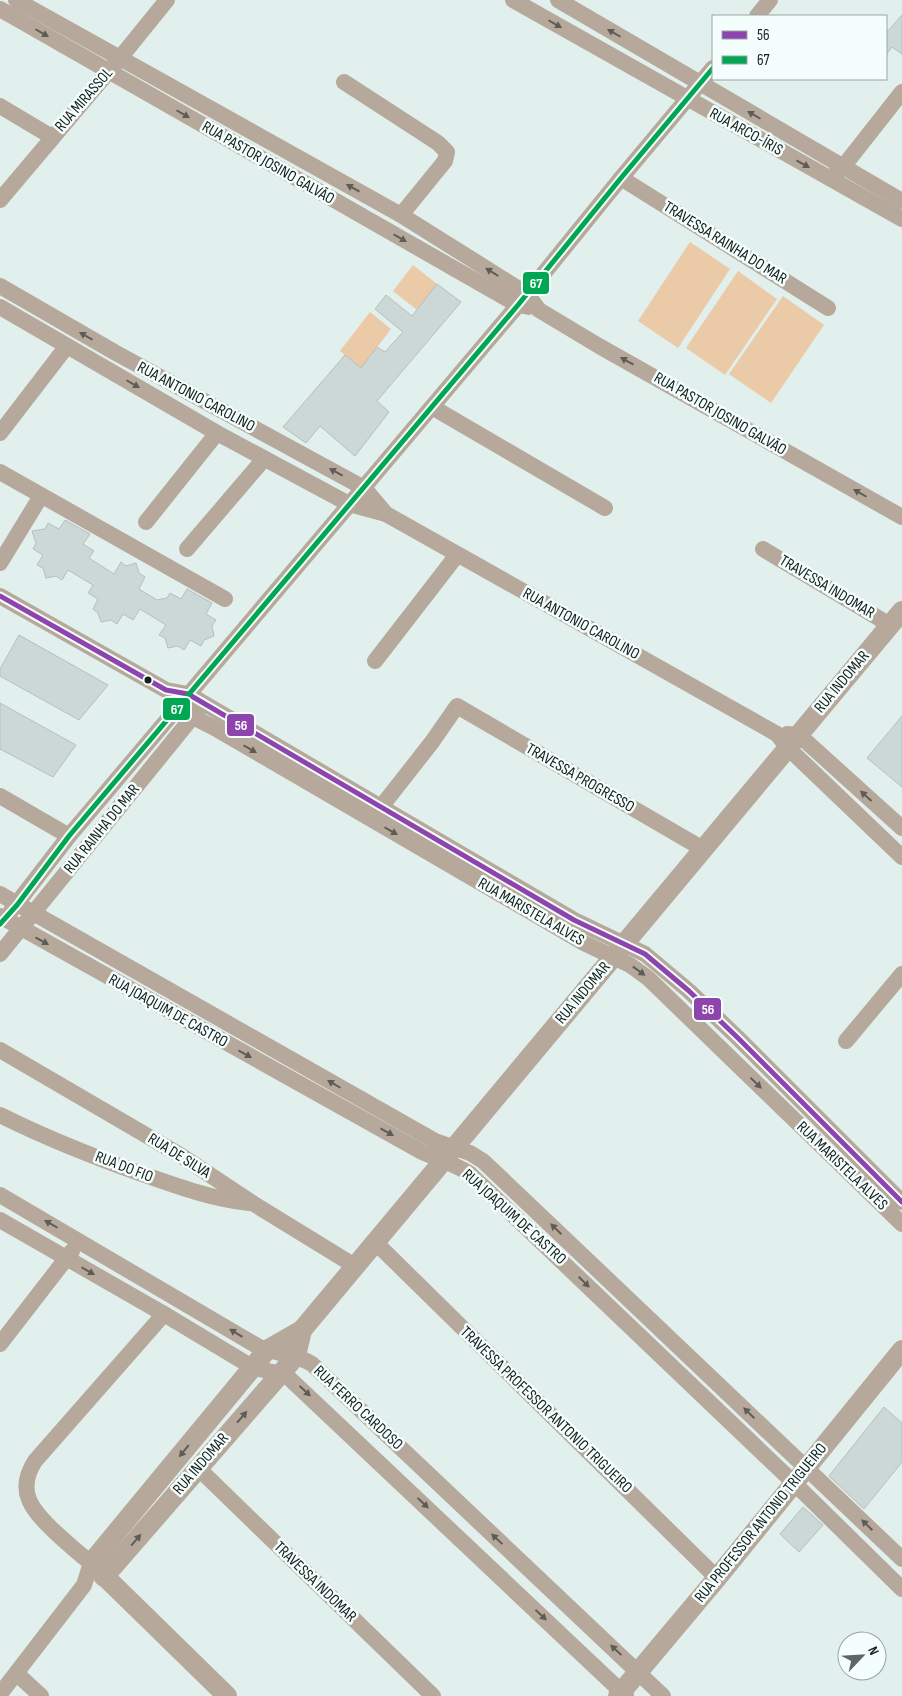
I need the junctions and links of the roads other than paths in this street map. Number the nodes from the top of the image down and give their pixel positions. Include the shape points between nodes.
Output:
1 (16, 0) edge
2 (167, 0) edge
3 (513, 0) edge
4 (558, 0) edge
5 (770, 0) edge
6 (0, 9) edge
7 (758, 15) edge
8 (120, 58) junction
9 (712, 69) edge
10 (109, 72) junction
11 (344, 82) dead end
12 (700, 84) junction
13 (902, 92) edge
14 (687, 99) junction
15 (0, 106) edge
16 (52, 137) junction
17 (843, 167) junction
18 (621, 178) junction
19 (830, 179) junction
20 (0, 200) edge
21 (902, 201) edge
22 (401, 215) junction
23 (902, 220) edge
24 (0, 286) edge
25 (523, 299) junction
26 (0, 307) edge
27 (828, 308) dead end
28 (67, 346) junction
29 (116, 354) junction
30 (106, 369) junction
31 (432, 407) junction
32 (0, 433) edge
33 (217, 433) junction
34 (264, 459) junction
35 (0, 472) edge
36 (364, 488) junction
37 (40, 496) junction
38 (349, 504) junction
39 (605, 508) dead end
40 (386, 514) junction
41 (902, 517) edge
42 (146, 522) dead end
43 (187, 549) dead end
44 (763, 549) dead end
45 (457, 555) junction
46 (0, 563) edge
47 (0, 596) edge
48 (225, 599) dead end
49 (896, 618) edge
50 (375, 661) dead end
51 (166, 690) junction
52 (188, 694) junction
53 (204, 703) junction
54 (178, 708) junction
55 (193, 717) junction
56 (788, 739) junction
57 (0, 796) edge
58 (381, 806) junction
59 (896, 823) edge
60 (878, 833) junction
61 (70, 836) junction
62 (703, 849) junction
63 (902, 857) edge
64 (0, 894) edge
65 (17, 905) junction
66 (33, 913) junction
67 (2, 920) edge
68 (20, 928) junction
69 (618, 951) junction
70 (0, 954) edge
71 (902, 974) edge
72 (846, 1041) dead end
73 (0, 1050) edge
74 (0, 1115) edge
75 (448, 1154) junction
76 (0, 1195) edge
77 (902, 1202) edge
78 (254, 1204) junction
79 (0, 1220) edge
80 (902, 1224) edge
81 (80, 1242) junction
82 (375, 1242) junction
83 (66, 1258) junction
84 (355, 1266) junction
85 (164, 1314) junction
86 (302, 1330) junction
87 (0, 1344) edge
88 (267, 1350) junction
89 (902, 1350) edge
90 (296, 1356) junction
91 (252, 1367) junction
92 (280, 1374) junction
93 (349, 1399) junction
94 (332, 1417) junction
95 (389, 1436) junction
96 (373, 1456) junction
97 (198, 1468) junction
98 (800, 1475) junction
99 (902, 1559) edge
100 (97, 1570) junction
101 (717, 1578) junction
102 (902, 1590) edge
103 (638, 1671) junction
104 (17, 1674) junction
105 (0, 1694) edge
106 (622, 1695) edge
107 (41, 1696) edge
108 (227, 1696) edge
109 (433, 1696) edge
110 (663, 1696) edge

1 - 8 street, RUA PASTOR JOSINO GALVÃO
2 - 8 street, RUA MIRASSOL
3 -> 14 street, RUA ARCO-ÍRIS
12 -> 4 street, RUA ARCO-ÍRIS
5 - 7 street
6 -> 10 street, RUA PASTOR JOSINO GALVÃO
8 - 10 street, RUA MIRASSOL
22 -> 8 street, RUA PASTOR JOSINO GALVÃO
9 - 12 street, RUA RAINHA DO MAR
10 - 16 street, RUA MIRASSOL
10 -> 25 street, RUA PASTOR JOSINO GALVÃO
11 - 22 street via 447,152 445,161
12 - 14 street, RUA RAINHA DO MAR
17 -> 12 street, RUA ARCO-ÍRIS
13 - 17 street
14 - 18 street, RUA RAINHA DO MAR
14 -> 19 street, RUA ARCO-ÍRIS
15 - 16 street
16 - 20 street, RUA MIRASSOL
17 - 19 street
17 - 21 street, RUA ARCO-ÍRIS
18 - 25 street, RUA RAINHA DO MAR
18 - 27 street, TRAVESSA RAINHA DO MAR
19 - 23 street, RUA ARCO-ÍRIS
25 -> 22 street, RUA PASTOR JOSINO GALVÃO
29 -> 24 street, RUA ANTONIO CAROLINO
25 - 31 street, RUA RAINHA DO MAR
41 -> 25 street, RUA PASTOR JOSINO GALVÃO via 599,346
26 - 28 street, RUA ANTONIO CAROLINO
28 - 30 street, RUA ANTONIO CAROLINO
28 - 32 street
29 - 30 street
36 -> 29 street, RUA ANTONIO CAROLINO
30 -> 33 street, RUA ANTONIO CAROLINO
31 - 36 street, RUA RAINHA DO MAR
31 - 39 street
33 - 34 street, RUA ANTONIO CAROLINO
33 - 42 street
34 - 38 street, RUA ANTONIO CAROLINO
34 - 43 street
35 - 37 street
36 - 38 street, RUA RAINHA DO MAR
36 - 40 street, RUA ANTONIO CAROLINO
37 - 46 street
37 - 48 street
38 - 40 street, RUA ANTONIO CAROLINO
38 - 52 street, RUA RAINHA DO MAR
40 - 45 street, RUA ANTONIO CAROLINO
44 - 49 street, TRAVESSA INDOMAR
45 - 50 street
45 - 56 street, RUA ANTONIO CAROLINO
47 - 51 street, RUA MARISTELA ALVES
49 - 56 street, RUA INDOMAR
51 - 52 street, RUA MARISTELA ALVES
51 - 54 street, RUA MARISTELA ALVES
52 - 53 street, RUA MARISTELA ALVES
52 - 54 street, RUA RAINHA DO MAR
53 - 55 street, RUA RAINHA DO MAR
53 - 58 street, RUA MARISTELA ALVES
54 - 55 street, RUA MARISTELA ALVES
54 - 61 street, RUA RAINHA DO MAR
55 - 66 street, RUA RAINHA DO MAR
55 -> 69 street, RUA MARISTELA ALVES via 584,943
59 -> 56 street, RUA ANTONIO CAROLINO
56 - 60 street, RUA ANTONIO CAROLINO
56 - 62 street, RUA INDOMAR
57 - 61 street
58 - 62 street, TRAVESSA PROGRESSO via 457,706
58 - 69 street, RUA MARISTELA ALVES via 574,920
59 - 60 street
60 - 63 street, RUA ANTONIO CAROLINO
61 - 65 street, RUA RAINHA DO MAR
62 - 69 street, RUA INDOMAR
64 - 65 street, RUA JOAQUIM DE CASTRO
65 - 66 street, RUA JOAQUIM DE CASTRO
65 - 67 street, RUA RAINHA DO MAR
66 - 68 street, RUA RAINHA DO MAR
75 -> 66 street, RUA JOAQUIM DE CASTRO via 435,1141
67 - 68 street, RUA JOAQUIM DE CASTRO
68 - 70 street, RUA RAINHA DO MAR
68 -> 75 street, RUA JOAQUIM DE CASTRO via 422,1152
69 - 75 street, RUA INDOMAR
69 - 77 street, RUA MARISTELA ALVES via 645,954 689,991
69 -> 80 street, RUA MARISTELA ALVES
71 - 72 street
73 - 78 street, RUA DE SILVA via 180,1156
74 - 78 street, RUA DO FIO via 104,1160 191,1192
75 - 82 street, RUA INDOMAR
75 - 98 street, RUA JOAQUIM DE CASTRO via 470,1153 497,1172
81 -> 76 street, RUA FERRO CARDOSO
78 - 84 street, RUA DE SILVA
79 - 83 street, RUA FERRO CARDOSO
81 - 83 street
88 -> 81 street, RUA FERRO CARDOSO
82 - 84 street, RUA INDOMAR
82 - 101 street, TRAVESSA PROFESSOR ANTONIO TRIGUEIRO
83 -> 85 street, RUA FERRO CARDOSO
83 - 87 street
84 - 86 street, RUA INDOMAR
85 - 91 street, RUA FERRO CARDOSO
85 - 100 street via 28,1471 27,1490 36,1514
86 - 88 street, RUA INDOMAR
86 - 90 street, RUA INDOMAR
88 - 90 street, RUA FERRO CARDOSO
88 - 91 street, RUA INDOMAR
89 - 98 street, RUA PROFESSOR ANTONIO TRIGUEIRO
90 - 92 street, RUA INDOMAR
90 - 93 street, RUA FERRO CARDOSO via 312,1364
91 - 92 street, RUA FERRO CARDOSO
91 -> 100 street, RUA INDOMAR
92 -> 94 street, RUA FERRO CARDOSO via 294,1382
97 -> 92 street, RUA INDOMAR
93 - 94 street
93 - 95 street, RUA FERRO CARDOSO
94 - 96 street, RUA FERRO CARDOSO
95 - 96 street
103 -> 95 street, RUA FERRO CARDOSO
96 -> 106 street, RUA FERRO CARDOSO
100 -> 97 street, RUA INDOMAR
97 - 109 street, TRAVESSA INDOMAR
99 -> 98 street, RUA JOAQUIM DE CASTRO
98 - 101 street, RUA PROFESSOR ANTONIO TRIGUEIRO
98 - 102 street, RUA JOAQUIM DE CASTRO
100 - 104 street, RUA INDOMAR
100 - 108 street
101 - 103 street, RUA PROFESSOR ANTONIO TRIGUEIRO
103 - 106 street, RUA PROFESSOR ANTONIO TRIGUEIRO
103 - 110 street, RUA FERRO CARDOSO
104 - 105 street, RUA INDOMAR
104 - 107 street

